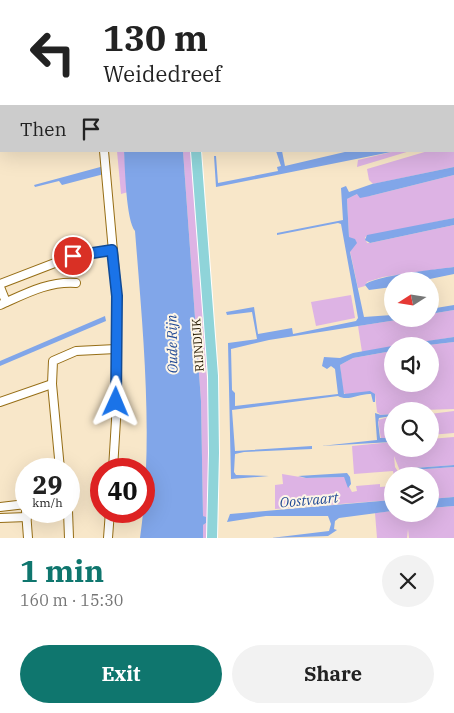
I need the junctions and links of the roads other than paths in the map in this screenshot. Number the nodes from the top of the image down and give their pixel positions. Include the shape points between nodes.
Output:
1 (104, 152) edge
2 (196, 152) edge
3 (112, 250) junction
4 (76, 283) dead end
5 (0, 285) edge
6 (3, 304) edge
7 (116, 349) junction
8 (52, 384) junction
9 (0, 402) edge
10 (59, 458) edge
11 (113, 458) edge
12 (15, 505) edge
13 (0, 507) edge
14 (15, 516) edge
15 (0, 518) edge
16 (27, 523) edge
17 (68, 523) edge
18 (109, 523) edge
19 (28, 538) edge
20 (69, 538) edge
21 (108, 538) edge
22 (212, 538) edge

1 - 3 street
2 - 22 main road, RIJNDIJK via 213,384
3 - 5 street via 73,256
3 - 7 street via 117,296
4 - 6 street via 62,282 38,288
5 - 6 street
7 - 8 street via 76,351 53,361
7 - 11 street
8 - 9 street
8 - 10 street
12 - 13 street
14 - 15 street
16 - 19 street
17 - 20 street
18 - 21 street

